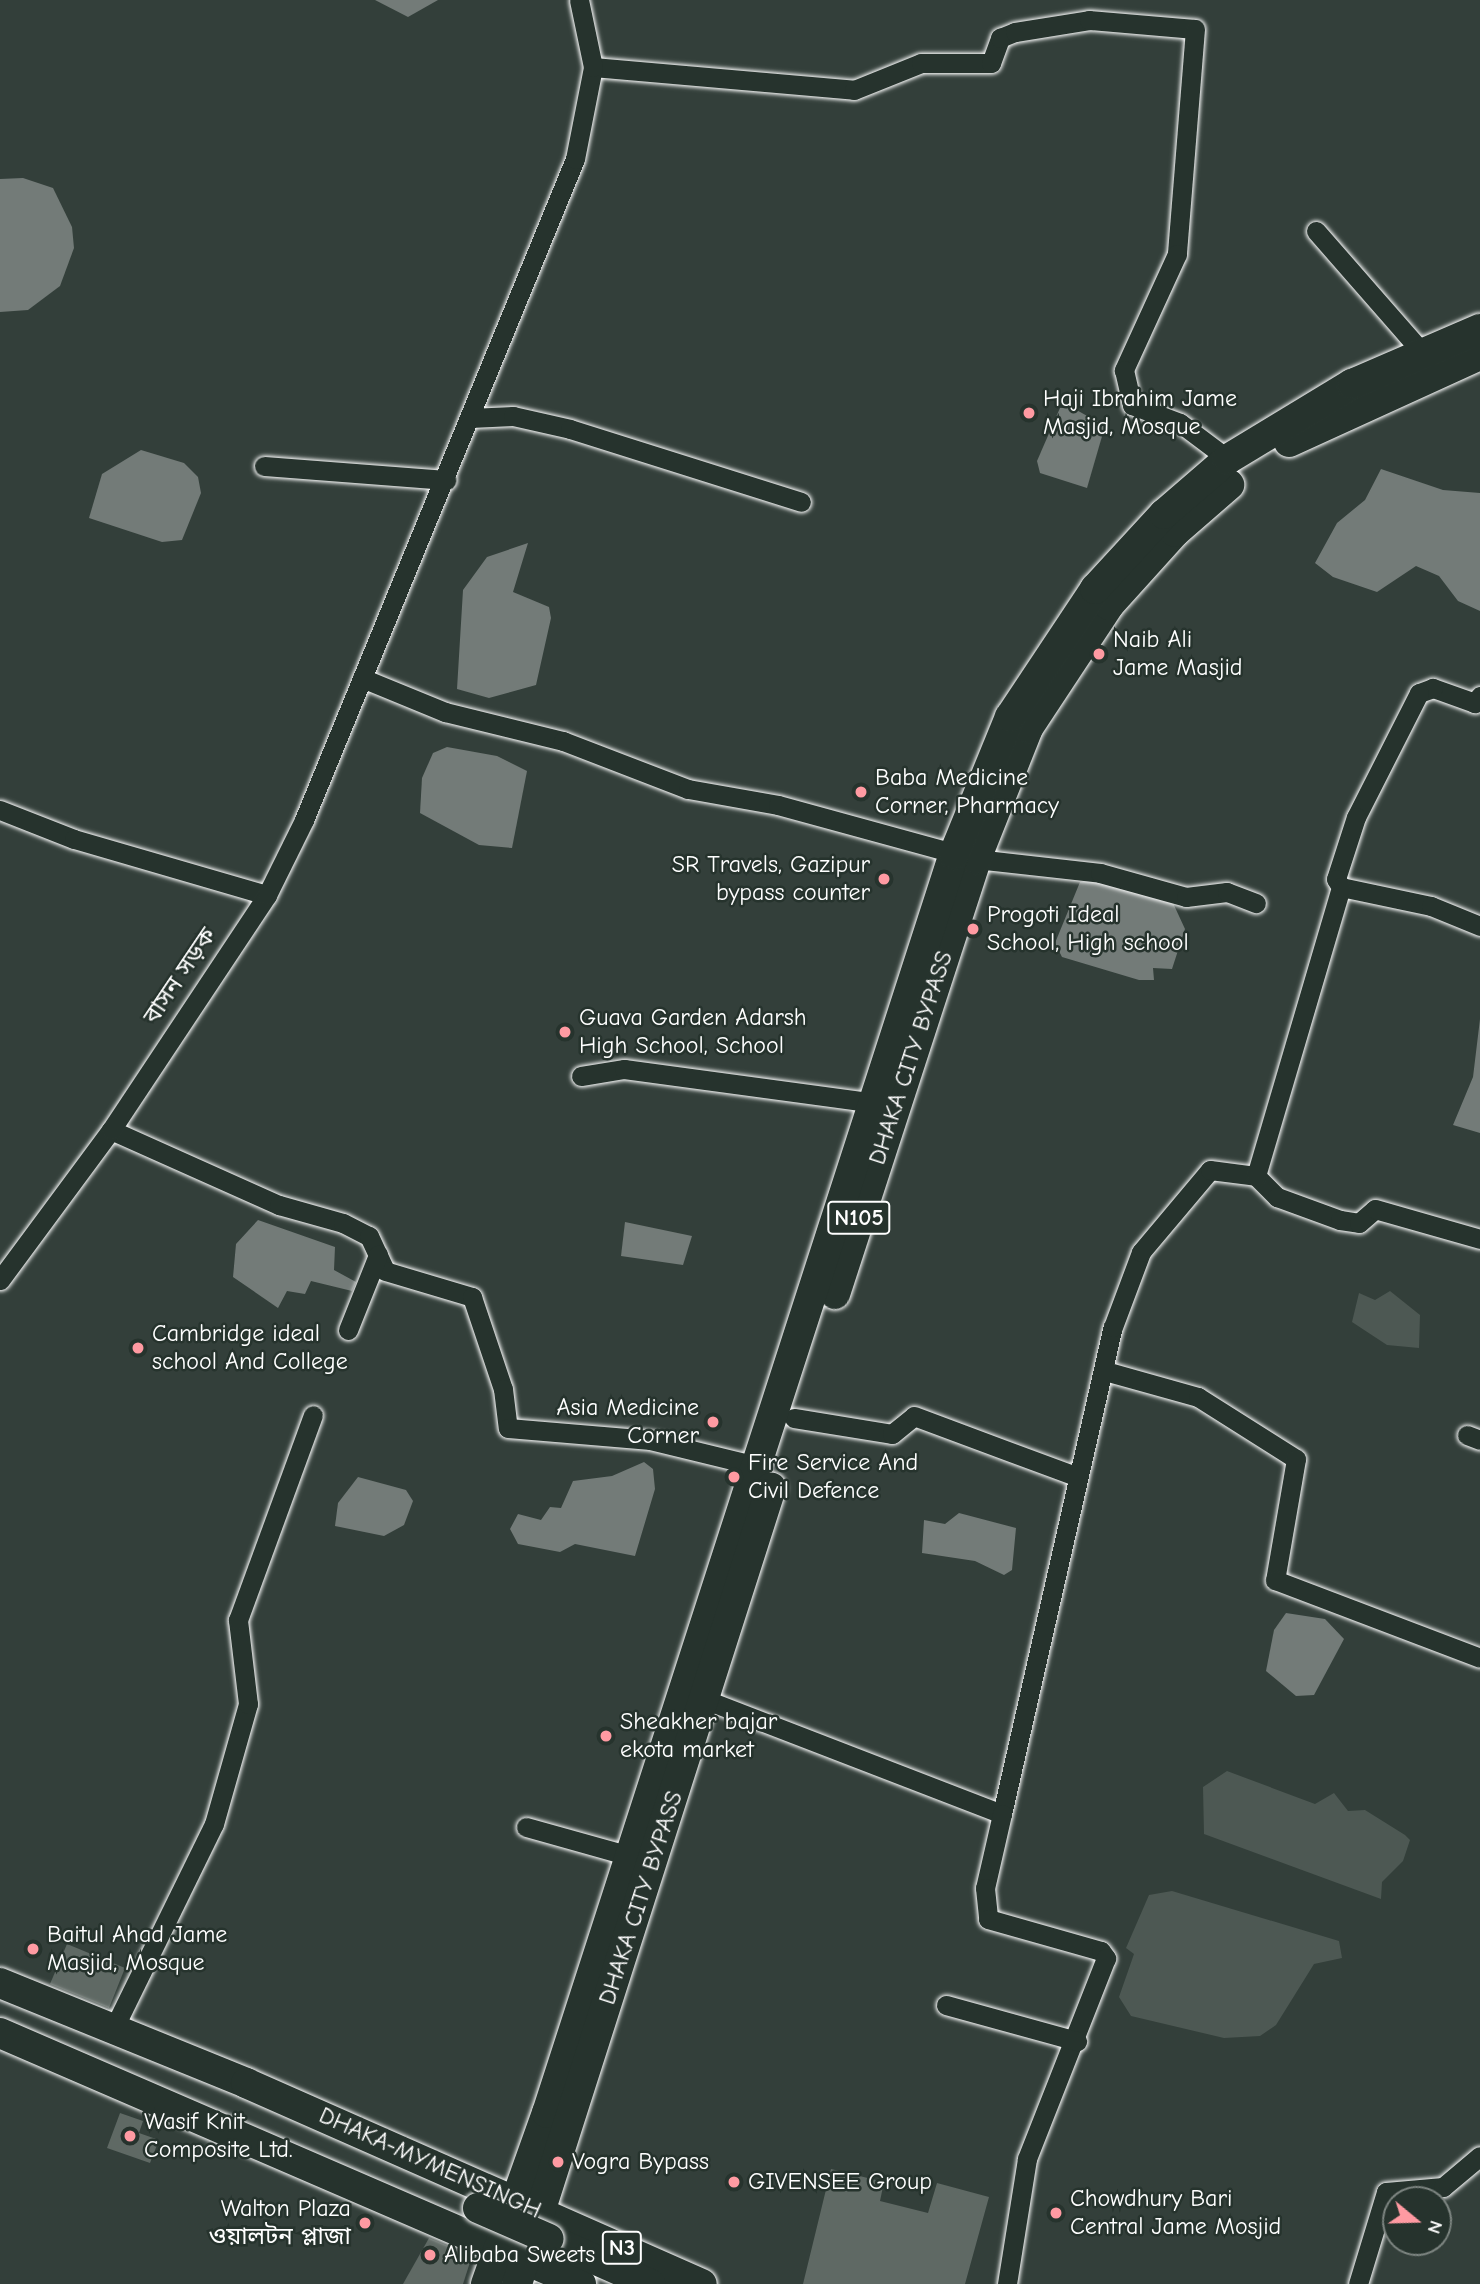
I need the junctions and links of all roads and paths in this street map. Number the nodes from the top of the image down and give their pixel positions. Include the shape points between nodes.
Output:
1 (579, 0) edge
2 (593, 67) junction
3 (1316, 231) dead end
4 (1480, 329) edge
5 (1422, 352) junction
6 (1480, 355) edge
7 (470, 418) junction
8 (1228, 459) junction
9 (264, 466) dead end
10 (446, 480) junction
11 (801, 502) dead end
12 (362, 678) junction
13 (1480, 696) edge
14 (0, 810) edge
15 (965, 857) junction
16 (1341, 887) junction
17 (267, 895) junction
18 (1256, 903) dead end
19 (1480, 926) edge
20 (581, 1076) dead end
21 (874, 1104) junction
22 (111, 1130) junction
23 (1256, 1176) junction
24 (1480, 1239) edge
25 (378, 1255) junction
26 (0, 1280) edge
27 (348, 1330) dead end
28 (1105, 1371) junction
29 (313, 1415) dead end
30 (794, 1418) junction
31 (757, 1466) junction
32 (1075, 1476) junction
33 (1480, 1658) edge
34 (704, 1699) junction
35 (1002, 1814) junction
36 (526, 1827) dead end
37 (626, 1855) junction
38 (0, 1983) edge
39 (946, 2005) dead end
40 (113, 2031) junction
41 (0, 2033) edge
42 (1077, 2041) junction
43 (1480, 2156) edge
44 (478, 2208) dead end
45 (535, 2218) junction
46 (514, 2264) edge
47 (486, 2284) edge
48 (581, 2284) edge
49 (650, 2284) edge
50 (702, 2284) edge
51 (1007, 2284) edge
52 (1358, 2284) edge

1 - 2 street
2 - 7 street, বাসন সড়ক via 575,159
2 - 8 street via 854,90 921,63 990,63 1000,38 1015,32 1090,20 1195,29 1177,254 1124,370 1132,405 1180,423
3 - 5 street
4 - 5 highway
5 - 8 highway via 1340,391
6 - 15 highway, DHAKA CITY BYPASS / N105 via 1288,442 1175,532 1070,656
7 - 10 street, বাসন সড়ক
7 - 11 street via 513,416 570,429
8 - 15 highway via 1164,514 1095,589 1051,649 984,774
9 - 10 street
10 - 12 street, বাসন সড়ক
12 - 15 street via 444,712 563,741 688,789 778,805
12 - 17 street, বাসন সড়ক
13 - 16 street via 1475,703 1433,688 1419,693 1356,817 1336,879
14 - 17 street via 74,839
15 - 18 street via 1100,873 1186,897 1227,892
15 - 21 highway
15 - 30 highway, DHAKA CITY BYPASS / N105
16 - 19 street via 1431,906
16 - 23 street
17 - 22 street, বাসন সড়ক
20 - 21 street via 624,1069
21 - 31 highway
22 - 25 street via 212,1178 343,1223 369,1236
22 - 26 street, বাসন সড়ক
23 - 24 street via 1277,1197 1340,1220 1359,1223 1375,1209
23 - 28 street via 1210,1170 1141,1252 1113,1327
25 - 27 street
25 - 31 street via 385,1270 472,1297 503,1389 508,1427 650,1440
28 - 32 street
28 - 33 street via 1198,1397 1296,1459 1275,1580 1352,1604
29 - 40 street via 238,1620 248,1704 214,1824
30 - 32 street via 892,1434 915,1416
30 - 34 highway, DHAKA CITY BYPASS / N105
31 - 37 highway
32 - 35 street
34 - 35 street
34 - 45 highway, DHAKA CITY BYPASS / N105
35 - 42 street via 985,1888 988,1919 1101,1951 1106,1958
36 - 37 street
37 - 45 highway
38 - 40 highway, DHAKA-MYMENSINGH / N3
39 - 42 street
40 - 45 highway, DHAKA-MYMENSINGH / N3
41 - 46 highway, N3
42 - 51 street via 1027,2159
43 - 52 street via 1443,2187 1387,2192
44 - 45 highway, bridge
45 - 46 highway, DHAKA CITY BYPASS / N105
45 - 49 highway
45 - 50 highway, DHAKA-MYMENSINGH / N3
46 - 47 highway, DHAKA CITY BYPASS / N105
46 - 48 highway, DHAKA-MYMENSINGH / N3

